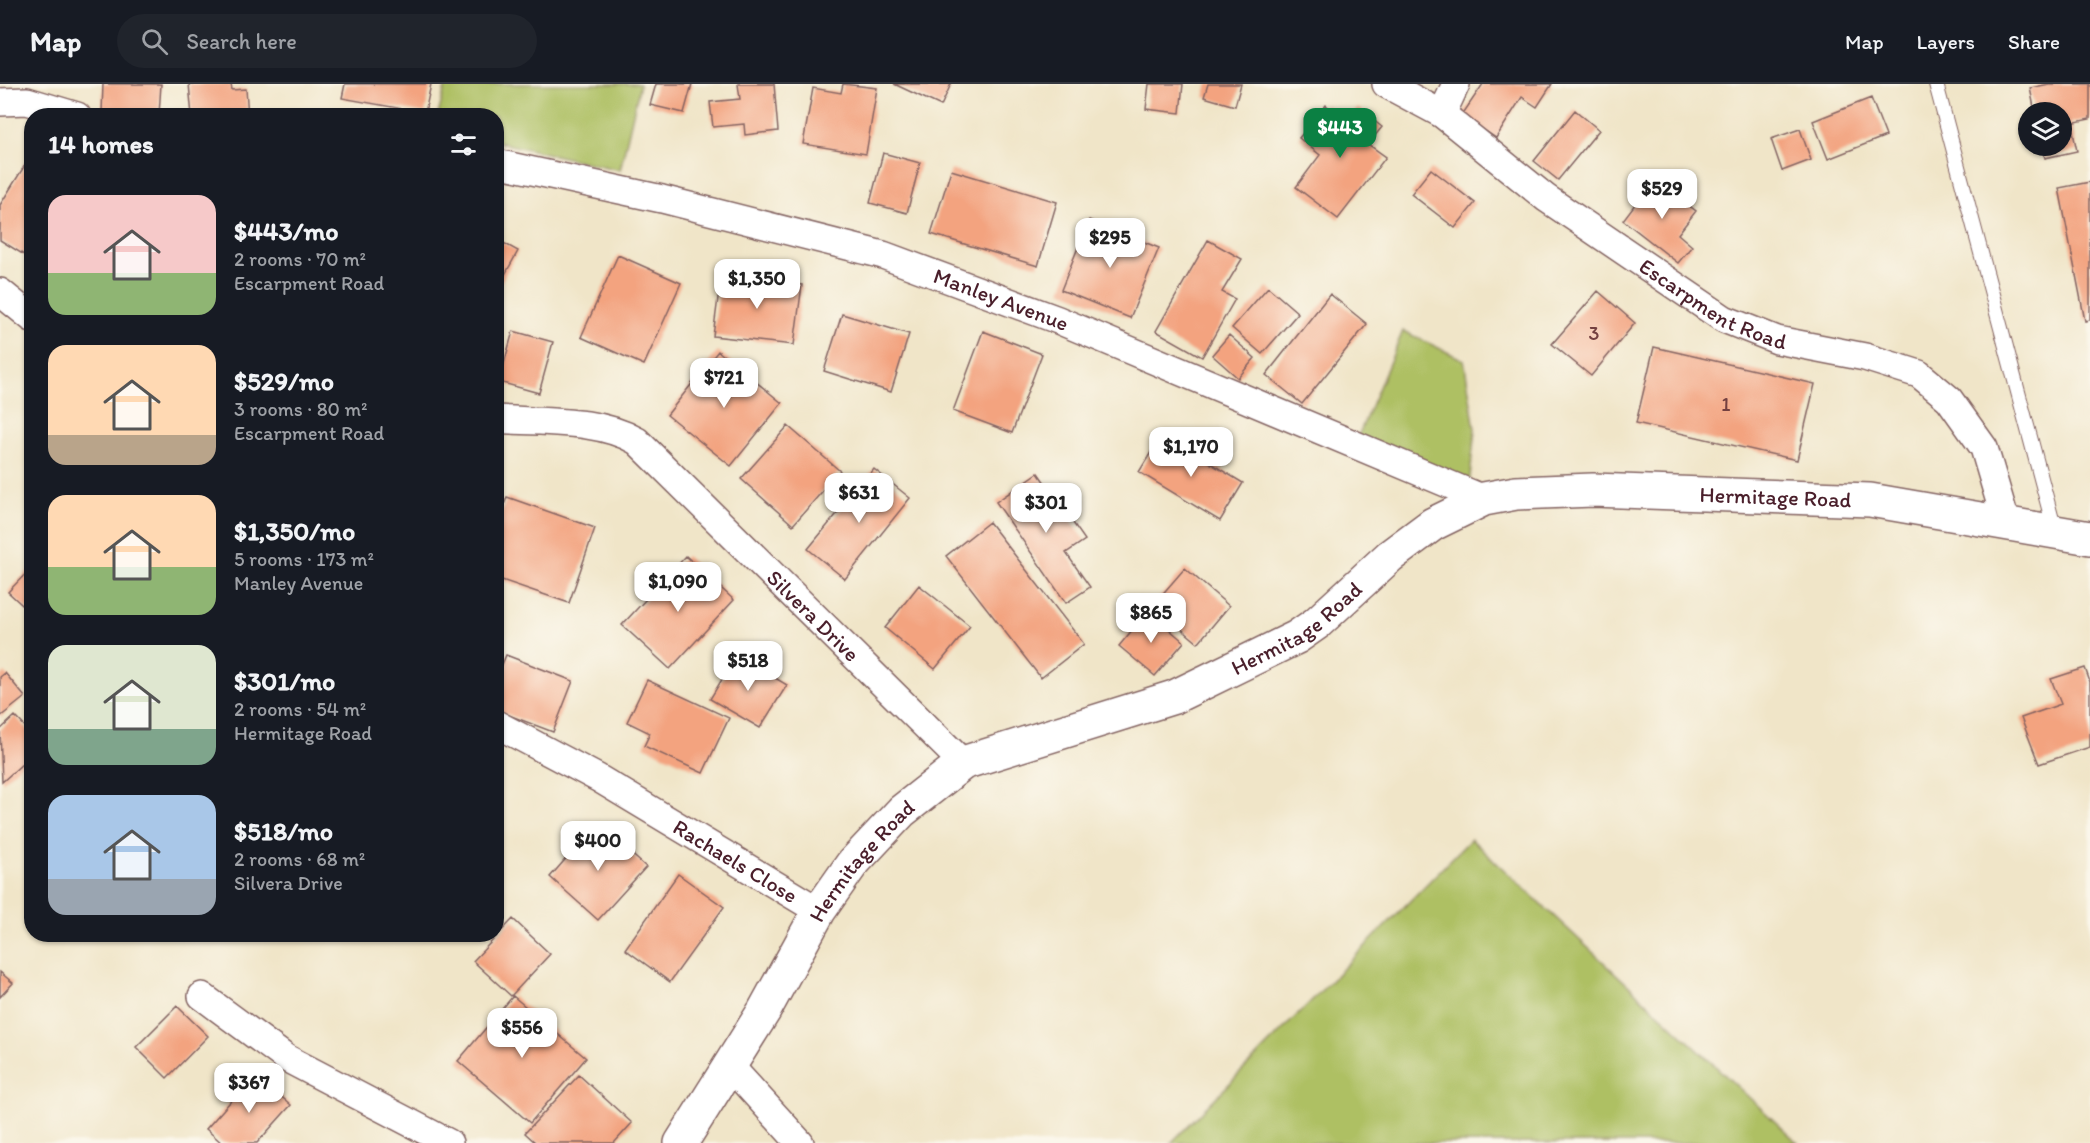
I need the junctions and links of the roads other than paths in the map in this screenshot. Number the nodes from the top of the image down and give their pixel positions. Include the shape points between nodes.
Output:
1 (1386, 84) edge
2 (1456, 84) edge
3 (1936, 84) edge
4 (0, 102) edge
5 (50, 108) edge
6 (1442, 114) junction
7 (504, 165) edge
8 (0, 291) edge
9 (24, 311) edge
10 (504, 420) edge
11 (1484, 499) junction
12 (2006, 522) junction
13 (2055, 531) junction
14 (2090, 538) edge
15 (504, 728) edge
16 (963, 763) junction
17 (819, 911) junction
18 (202, 996) dead end
19 (729, 1065) junction
20 (449, 1143) edge
21 (681, 1143) edge
22 (800, 1143) edge

1 - 6 street, Escarpment Road
2 - 6 street
3 - 13 lane
4 - 5 street via 27,101
6 - 12 street, Escarpment Road via 1546,198 1724,319 1777,340 1865,357 1919,374 1949,399 1984,448
7 - 11 street, Manley Avenue via 883,255 1058,320
8 - 9 street
10 - 16 street, Silvera Drive via 597,427 620,431 637,441
11 - 12 street, Hermitage Road via 1515,493 1593,490 1870,500
11 - 16 street, Hermitage Road via 1433,524 1297,637 1174,697
12 - 13 street, Hermitage Road
13 - 14 street, Hermitage Road
15 - 17 street, Rachaels Close via 598,778
16 - 17 street, Hermitage Road via 902,811 852,864
17 - 19 street, Hermitage Road
18 - 20 street via 286,1058
19 - 21 street, Hermitage Road
19 - 22 street

